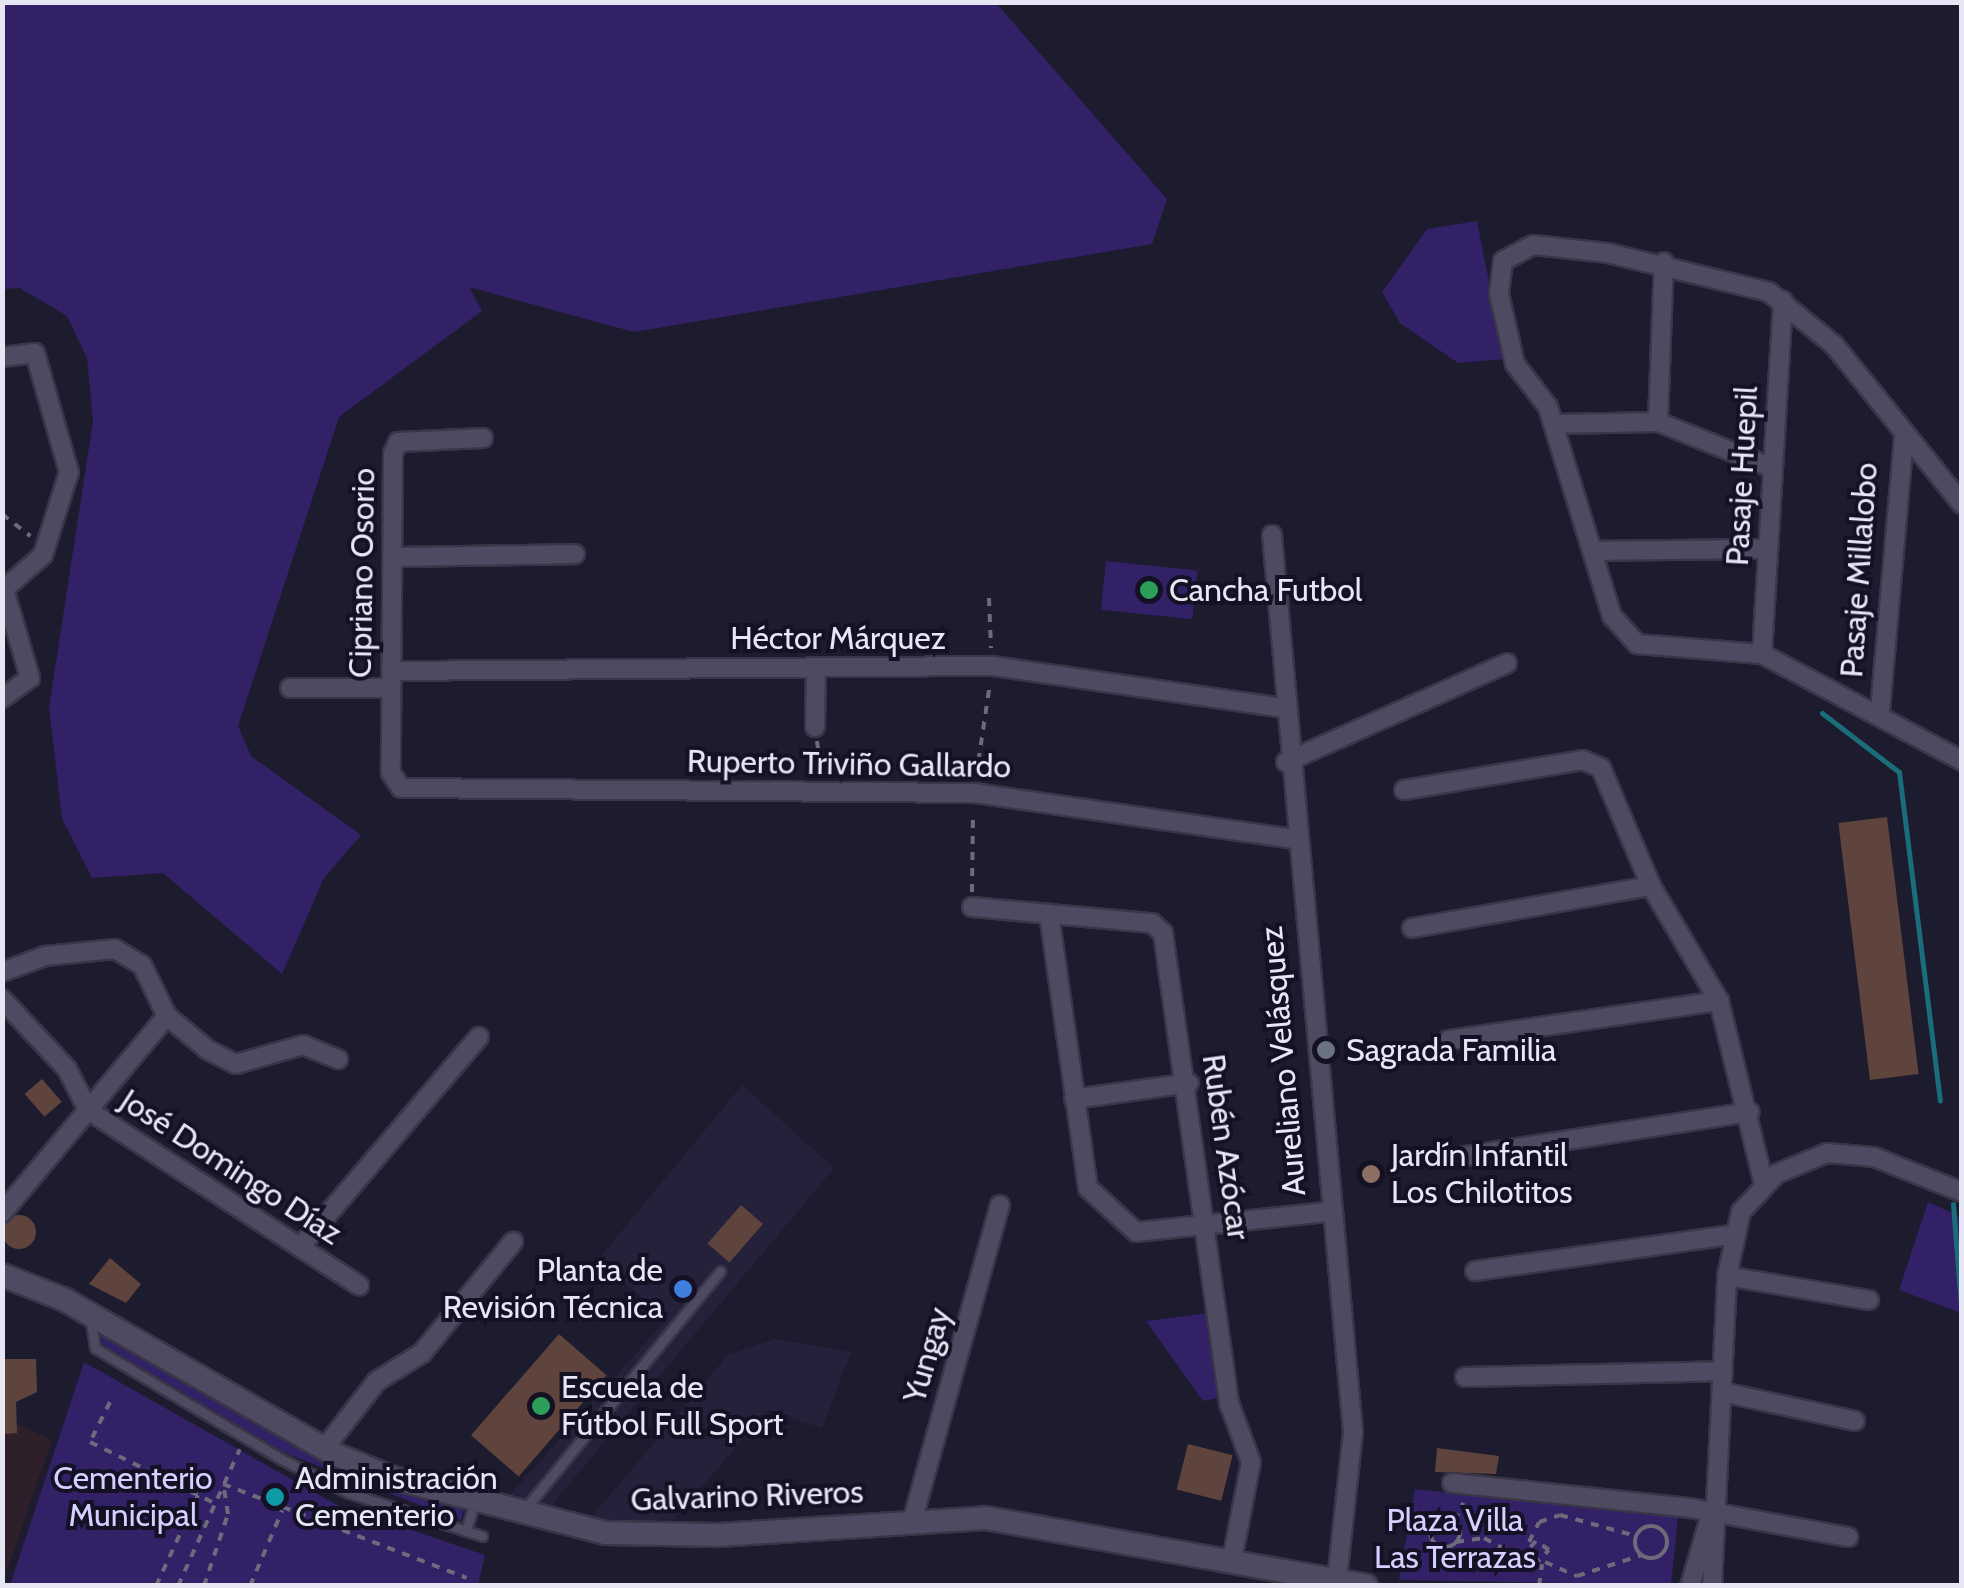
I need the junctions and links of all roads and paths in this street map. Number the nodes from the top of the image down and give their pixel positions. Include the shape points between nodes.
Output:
1 (1664, 262) junction
2 (1783, 301) junction
3 (2, 358) edge
4 (1658, 422) junction
5 (1555, 424) junction
6 (1904, 434) junction
7 (483, 438) dead end
8 (1773, 468) junction
9 (1962, 504) edge
10 (2, 514) edge
11 (1272, 536) dead end
12 (1768, 549) junction
13 (1595, 551) junction
14 (575, 554) dead end
15 (42, 555) junction
16 (392, 557) junction
17 (4, 590) edge
18 (990, 598) dead end
19 (1762, 654) junction
20 (1507, 663) dead end
21 (992, 666) junction
22 (816, 668) junction
23 (391, 680) junction
24 (290, 688) dead end
25 (2, 698) edge
26 (1283, 708) junction
27 (1880, 711) junction
28 (815, 727) joint
29 (1962, 761) edge
30 (1286, 762) junction
31 (402, 788) joint
32 (1404, 790) dead end
33 (824, 792) junction
34 (974, 793) junction
35 (1293, 839) junction
36 (1651, 886) junction
37 (972, 907) joint
38 (1049, 914) junction
39 (1412, 928) dead end
40 (2, 972) edge
41 (2, 999) edge
42 (1719, 1001) junction
43 (167, 1016) junction
44 (479, 1037) dead end
45 (1448, 1040) dead end
46 (338, 1059) dead end
47 (1189, 1083) junction
48 (1074, 1099) junction
49 (88, 1110) junction
50 (1750, 1112) junction
51 (1465, 1156) dead end
52 (1764, 1184) junction
53 (1962, 1192) edge
54 (1000, 1205) dead end
55 (1327, 1212) junction
56 (2, 1213) edge
57 (1207, 1227) junction
58 (1731, 1235) junction
59 (513, 1242) dead end
60 (300, 1247) junction
61 (720, 1271) dead end
62 (1475, 1271) dead end
63 (2, 1275) edge
64 (1727, 1276) junction
65 (359, 1285) dead end
66 (1869, 1300) dead end
67 (90, 1314) junction
68 (1723, 1372) junction
69 (1465, 1377) dead end
70 (210, 1385) junction
71 (1722, 1392) junction
72 (110, 1402) dead end
73 (197, 1409) junction
74 (1854, 1421) dead end
75 (320, 1446) junction
76 (237, 1455) dead end
77 (302, 1470) junction
78 (1452, 1482) dead end
79 (223, 1484) junction
80 (198, 1495) junction
81 (475, 1499) junction
82 (214, 1503) junction
83 (282, 1511) junction
84 (1712, 1511) junction
85 (522, 1512) junction
86 (912, 1522) junction
87 (466, 1531) junction
88 (482, 1536) dead end
89 (1636, 1536) junction
90 (1848, 1537) dead end
91 (1456, 1542) junction
92 (1529, 1543) junction
93 (1524, 1554) junction
94 (1642, 1555) junction
95 (1232, 1560) junction
96 (1544, 1563) junction
97 (468, 1578) dead end
98 (1336, 1579) junction
99 (156, 1586) edge
100 (178, 1586) edge
101 (204, 1586) edge
102 (250, 1586) edge
103 (1366, 1586) edge
104 (1539, 1586) edge
105 (1690, 1586) edge
106 (1712, 1586) edge

1 - 2 street
1 - 4 street
1 - 5 street via 1520,248 1503,261 1500,294 1515,364
2 - 6 street via 1834,345
2 - 8 street, Pasaje Huepil
3 - 15 street via 34,353 69,472
4 - 5 street
4 - 8 street
5 - 13 street
6 - 9 street
6 - 27 street, Pasaje Millalobo
7 - 16 street, Cipriano Osorio via 398,442
8 - 12 street, Pasaje Huepil
10 - 15 path
11 - 26 street, Aureliano Velásquez
12 - 13 street
12 - 19 street, Pasaje Huepil
13 - 19 street via 1612,616 1647,650
14 - 16 street
15 - 17 street
16 - 23 street, Cipriano Osorio
17 - 25 street via 30,678 23,692
18 - 21 path
19 - 27 street
20 - 30 street
21 - 22 street, Héctor Márquez
21 - 26 street, Héctor Márquez
21 - 34 path
22 - 23 street, Héctor Márquez
22 - 28 street
23 - 24 street, Héctor Márquez
23 - 31 street, Cipriano Osorio via 391,773
26 - 30 street, Aureliano Velásquez
27 - 29 street
28 - 33 path
30 - 35 street, Aureliano Velásquez
31 - 33 street, Ruperto Triviño Gallardo
32 - 36 street via 1590,761 1608,775
33 - 34 street, Ruperto Triviño Gallardo
34 - 35 street, Ruperto Triviño Gallardo
34 - 37 path
35 - 55 street, Aureliano Velásquez
36 - 39 street
36 - 42 street
37 - 38 street, Rubén Azócar
38 - 47 street, Rubén Azócar via 1152,923 1163,933
38 - 48 street
40 - 43 street via 45,956 116,949 142,965
41 - 49 street, José Domingo Díaz via 67,1070
42 - 45 street
42 - 50 street
43 - 46 street via 236,1064 302,1045
43 - 49 street
44 - 60 street
47 - 48 street
47 - 57 street, Rubén Azócar
48 - 57 street via 1081,1173 1124,1226
49 - 56 street
49 - 60 street, José Domingo Díaz
50 - 51 street
50 - 52 street
52 - 53 street via 1815,1157 1863,1155
52 - 58 street
54 - 86 street, Yungay
55 - 57 street
55 - 98 street, Aureliano Velásquez via 1354,1432
57 - 95 street, Rubén Azócar via 1228,1402 1251,1462
58 - 62 street
58 - 64 street
59 - 75 street via 422,1354 376,1381
60 - 65 street, José Domingo Díaz
61 - 85 lane
63 - 67 street, Galvarino Riveros
64 - 66 street
64 - 68 street
67 - 70 street, Galvarino Riveros
67 - 73 lane via 95,1348
68 - 69 street
68 - 71 street
70 - 73 lane
70 - 75 street, Galvarino Riveros
71 - 74 street
71 - 84 street
72 - 80 path via 90,1442
73 - 77 lane
75 - 77 lane
75 - 81 street, Galvarino Riveros
76 - 79 path
77 - 87 lane
78 - 84 street
79 - 82 path
79 - 83 path
79 - 101 path via 228,1514
80 - 82 path
80 - 99 path
81 - 85 street, Galvarino Riveros
81 - 87 lane
82 - 100 path
83 - 97 path
83 - 102 path
84 - 90 street
84 - 105 street
84 - 106 street
85 - 86 street, Galvarino Riveros via 605,1533
86 - 95 street, Galvarino Riveros via 986,1518
87 - 88 lane
89 - 92 path via 1560,1514 1539,1522
89 - 94 path
89 - 94 path via 1648,1526 1665,1534 1662,1553
91 - 91 path via 1454,1521 1433,1523 1433,1542
91 - 93 path via 1484,1538
92 - 93 path
92 - 96 path via 1547,1547
93 - 96 path
94 - 96 path via 1577,1576 1555,1574
95 - 98 street, Galvarino Riveros
96 - 104 path
98 - 103 street, Galvarino Riveros

